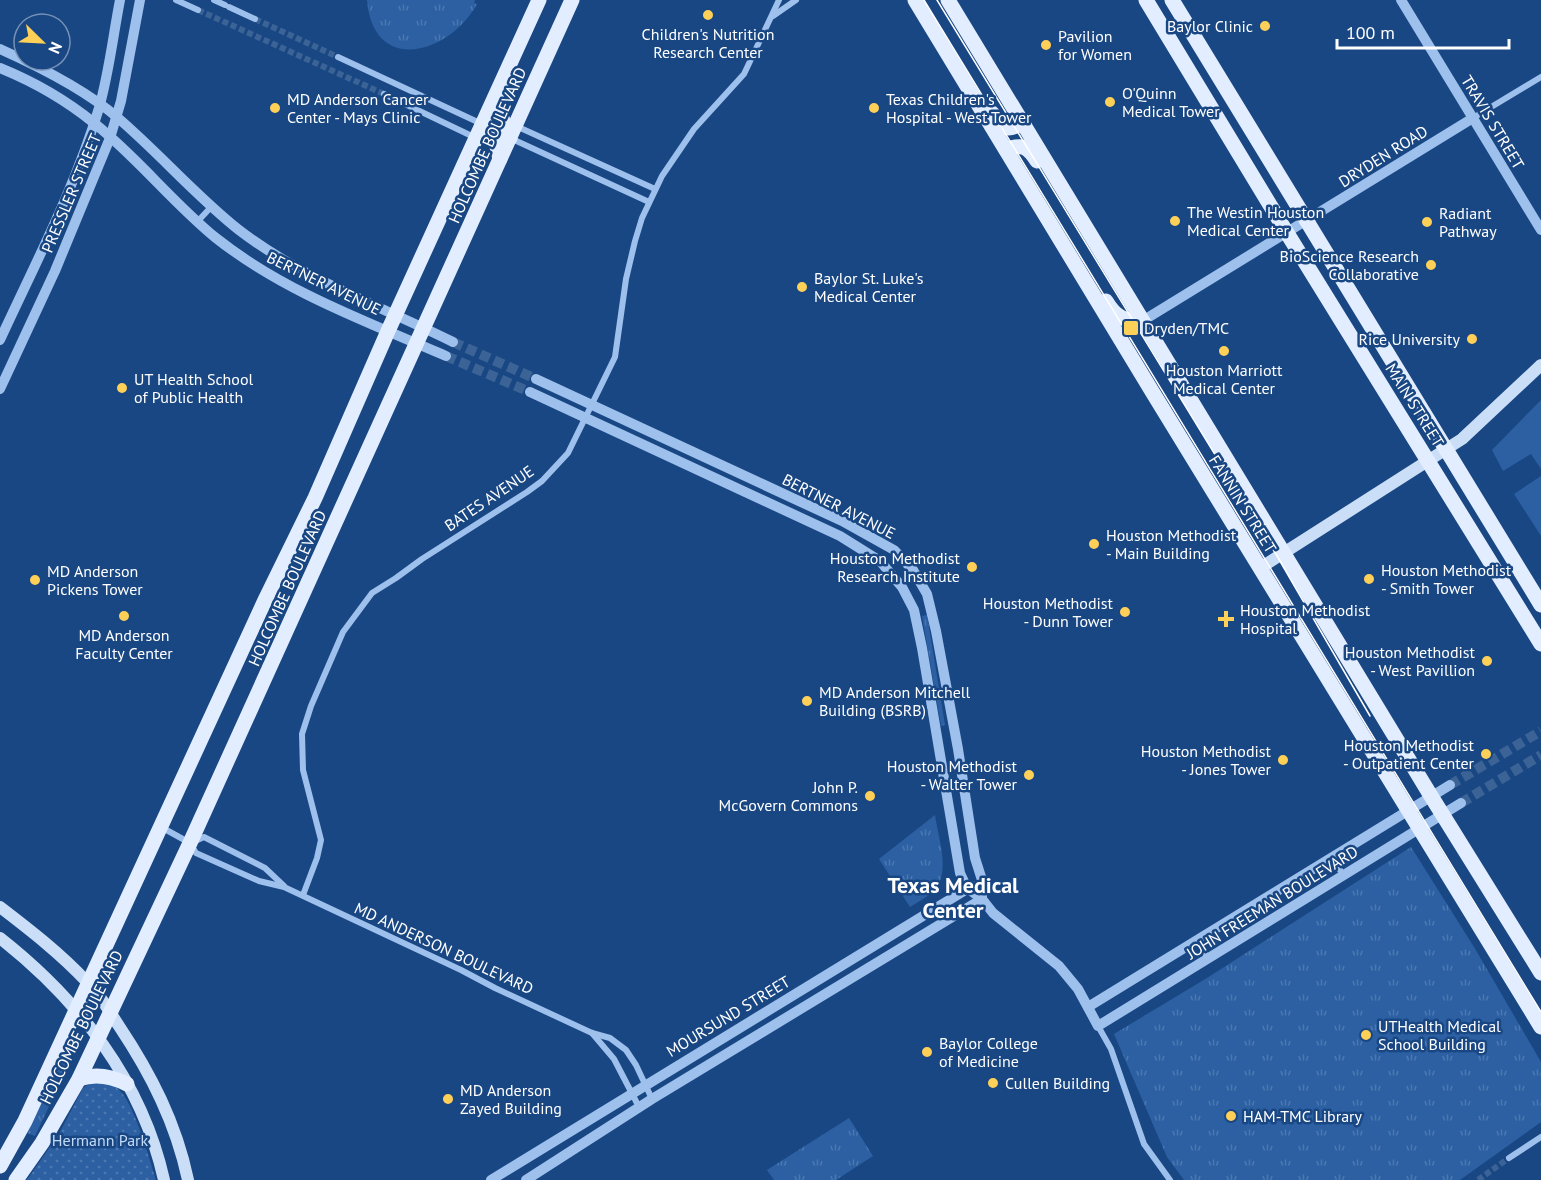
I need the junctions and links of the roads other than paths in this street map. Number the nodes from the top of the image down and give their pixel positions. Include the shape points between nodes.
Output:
1 (120, 0) edge
2 (140, 0) edge
3 (176, 0) edge
4 (214, 0) edge
5 (539, 0) edge
6 (572, 0) edge
7 (779, 0) edge
8 (796, 0) edge
9 (915, 0) edge
10 (948, 0) edge
11 (1146, 0) edge
12 (1172, 0) edge
13 (1401, 0) edge
14 (198, 10) tunnel mouth
15 (773, 16) junction
16 (255, 19) tunnel mouth
17 (0, 49) edge
18 (338, 57) tunnel mouth
19 (952, 60) junction
20 (0, 68) edge
21 (1541, 77) edge
22 (501, 86) junction
23 (384, 94) tunnel mouth
24 (434, 102) junction
25 (100, 105) junction
26 (428, 115) junction
27 (117, 117) junction
28 (1473, 118) junction
29 (94, 123) junction
30 (1022, 123) junction
31 (480, 131) junction
32 (512, 131) junction
33 (110, 138) junction
34 (1006, 150) junction
35 (500, 159) junction
36 (655, 189) junction
37 (1064, 192) junction
38 (649, 202) junction
39 (212, 206) junction
40 (1306, 220) junction
41 (198, 221) junction
42 (1541, 230) edge
43 (1287, 233) junction
44 (1064, 246) junction
45 (36, 262) junction
46 (55, 271) junction
47 (396, 315) junction
48 (1142, 321) junction
49 (424, 328) junction
50 (388, 331) junction
51 (1118, 336) junction
52 (0, 340) edge
53 (453, 342) tunnel mouth
54 (417, 343) junction
55 (446, 356) tunnel mouth
56 (1541, 365) edge
57 (536, 379) tunnel mouth
58 (0, 388) edge
59 (530, 392) tunnel mouth
60 (591, 405) junction
61 (585, 418) junction
62 (1446, 449) junction
63 (1428, 459) junction
64 (315, 498) junction
65 (341, 510) junction
66 (1283, 552) junction
67 (1260, 567) junction
68 (1541, 605) edge
69 (1541, 644) edge
70 (1450, 785) tunnel mouth
71 (1431, 796) junction
72 (1461, 802) tunnel mouth
73 (1409, 810) junction
74 (1443, 814) junction
75 (161, 827) junction
76 (1420, 828) junction
77 (190, 843) junction
78 (1332, 857) junction
79 (1343, 875) junction
80 (982, 880) junction
81 (284, 886) junction
82 (967, 888) junction
83 (303, 895) junction
84 (982, 899) junction
85 (0, 907) edge
86 (0, 938) edge
87 (1197, 940) junction
88 (1208, 958) junction
89 (1541, 973) edge
90 (88, 982) junction
91 (1088, 1007) junction
92 (76, 1008) junction
93 (109, 1012) junction
94 (1098, 1026) junction
95 (1541, 1027) edge
96 (592, 1033) junction
97 (98, 1037) junction
98 (78, 1080) junction
99 (127, 1084) junction
100 (646, 1084) junction
101 (632, 1093) junction
102 (652, 1099) junction
103 (639, 1107) junction
104 (1541, 1137) edge
105 (1509, 1158) tunnel mouth
106 (0, 1166) edge
107 (16, 1180) edge
108 (164, 1180) edge
109 (188, 1180) edge
110 (491, 1180) edge
111 (526, 1180) edge
112 (1170, 1180) edge

1 - 25 street, PRESSLER STREET
2 - 27 street, PRESSLER STREET
3 - 14 street
4 - 16 street
5 - 22 main road, HOLCOMBE BOULEVARD
6 - 32 main road, HOLCOMBE BOULEVARD
7 - 15 street, BATES AVENUE
8 - 15 street, BATES AVENUE
9 - 19 main road, FANNIN STREET
10 - 30 main road, FANNIN STREET
11 - 43 main road, MAIN STREET
12 - 40 main road, MAIN STREET
13 - 28 street, TRAVIS STREET
15 - 36 street, BATES AVENUE via 744,74 694,129
17 - 25 street, BERTNER AVENUE
18 - 24 street
19 - 30 main road via 964,69 999,124 1013,129
19 - 34 main road, FANNIN STREET
20 - 29 street, BERTNER AVENUE
21 - 28 street, DRYDEN ROAD
22 - 31 main road, HOLCOMBE BOULEVARD
22 - 32 main road via 499,111
23 - 26 street
24 - 26 street
24 - 31 street
25 - 27 street, BERTNER AVENUE
25 - 29 street, PRESSLER STREET
26 - 31 street
27 - 33 street, PRESSLER STREET
27 - 39 street, BERTNER AVENUE
28 - 40 street, DRYDEN ROAD
28 - 42 street, TRAVIS STREET
29 - 33 street, BERTNER AVENUE
29 - 45 street, PRESSLER STREET
30 - 37 main road, FANNIN STREET
31 - 35 main road via 493,130
31 - 47 main road, HOLCOMBE BOULEVARD
32 - 35 main road, HOLCOMBE BOULEVARD
32 - 36 street
32 - 38 street
33 - 41 street, BERTNER AVENUE
33 - 46 street, PRESSLER STREET
34 - 37 main road via 1017,145 1025,147 1053,186
34 - 44 main road, FANNIN STREET
35 - 49 main road, HOLCOMBE BOULEVARD
36 - 38 street, BATES AVENUE
37 - 48 main road, FANNIN STREET
38 - 60 street, BATES AVENUE via 626,279 615,357
39 - 41 street
39 - 47 street, BERTNER AVENUE via 284,261
40 - 43 street, DRYDEN ROAD
40 - 62 main road, MAIN STREET
41 - 50 street, BERTNER AVENUE via 260,270
43 - 48 street, DRYDEN ROAD
43 - 63 main road, MAIN STREET
44 - 48 main road via 1075,251 1113,311 1126,320
44 - 51 main road, FANNIN STREET
45 - 46 street
45 - 52 street, PRESSLER STREET
46 - 58 street, PRESSLER STREET
47 - 49 street, BERTNER AVENUE
47 - 50 main road, HOLCOMBE BOULEVARD
48 - 51 street, DRYDEN ROAD
48 - 66 main road, FANNIN STREET
49 - 53 street, BERTNER AVENUE
49 - 54 main road, HOLCOMBE BOULEVARD
50 - 54 street, BERTNER AVENUE
50 - 64 main road, HOLCOMBE BOULEVARD
51 - 67 main road, FANNIN STREET
54 - 55 street, BERTNER AVENUE
54 - 65 main road, HOLCOMBE BOULEVARD
56 - 62 main road via 1462,439
57 - 60 street, BERTNER AVENUE
59 - 61 street, BERTNER AVENUE
60 - 61 street, BATES AVENUE
60 - 80 street, BERTNER AVENUE via 842,521 894,550 913,570 927,594 936,631
61 - 82 street, BERTNER AVENUE via 840,536 880,561 902,587 914,610 953,840
61 - 83 street, BATES AVENUE via 568,453 542,481 372,593 343,632 310,706 302,734 303,770 321,840
62 - 63 main road
62 - 68 main road, MAIN STREET
63 - 66 main road
63 - 69 main road, MAIN STREET
64 - 65 main road
64 - 75 main road, HOLCOMBE BOULEVARD
65 - 77 main road, HOLCOMBE BOULEVARD
66 - 67 main road
66 - 71 main road, FANNIN STREET
67 - 73 main road, FANNIN STREET
70 - 71 street, JOHN FREEMAN BOULEVARD
71 - 73 street, JOHN FREEMAN BOULEVARD
71 - 74 main road, FANNIN STREET
72 - 74 street, JOHN FREEMAN BOULEVARD
73 - 76 main road, FANNIN STREET
73 - 78 street, JOHN FREEMAN BOULEVARD
74 - 76 street, JOHN FREEMAN BOULEVARD
74 - 89 main road, FANNIN STREET
75 - 77 street, MD ANDERSON BOULEVARD
75 - 90 main road, HOLCOMBE BOULEVARD
76 - 79 street, JOHN FREEMAN BOULEVARD
76 - 95 main road, FANNIN STREET
77 - 81 street, MD ANDERSON BOULEVARD via 196,853 259,881
77 - 81 street, MD ANDERSON BOULEVARD via 204,837 265,868
77 - 93 main road, HOLCOMBE BOULEVARD
78 - 79 street
78 - 87 street, JOHN FREEMAN BOULEVARD
79 - 88 street, JOHN FREEMAN BOULEVARD
80 - 82 street, MOURSUND STREET
80 - 84 street, BERTNER AVENUE
81 - 83 street, MD ANDERSON BOULEVARD
82 - 84 street
82 - 100 street, MOURSUND STREET
83 - 96 street, MD ANDERSON BOULEVARD
84 - 91 street via 993,913 1059,966
84 - 102 street, MOURSUND STREET
85 - 90 main road
86 - 92 main road
87 - 88 street
87 - 91 street, JOHN FREEMAN BOULEVARD
88 - 94 street, JOHN FREEMAN BOULEVARD
90 - 92 main road, HOLCOMBE BOULEVARD
90 - 93 main road
91 - 94 street
92 - 97 main road
92 - 106 main road, HOLCOMBE BOULEVARD via 25,1121
93 - 97 main road, HOLCOMBE BOULEVARD
93 - 109 main road via 155,1085 172,1123
94 - 112 street via 1111,1049 1144,1144
96 - 100 street, MD ANDERSON BOULEVARD via 610,1038 626,1050
96 - 101 street, MD ANDERSON BOULEVARD via 614,1059
97 - 98 main road, HOLCOMBE BOULEVARD
97 - 99 main road
98 - 99 main road via 108,1076
98 - 107 main road, HOLCOMBE BOULEVARD
99 - 108 main road via 150,1133
100 - 101 street, MOURSUND STREET
100 - 102 street, MD ANDERSON BOULEVARD
101 - 103 street, MD ANDERSON BOULEVARD
101 - 110 street, MOURSUND STREET
102 - 103 street, MOURSUND STREET
103 - 111 street, MOURSUND STREET
104 - 105 street

